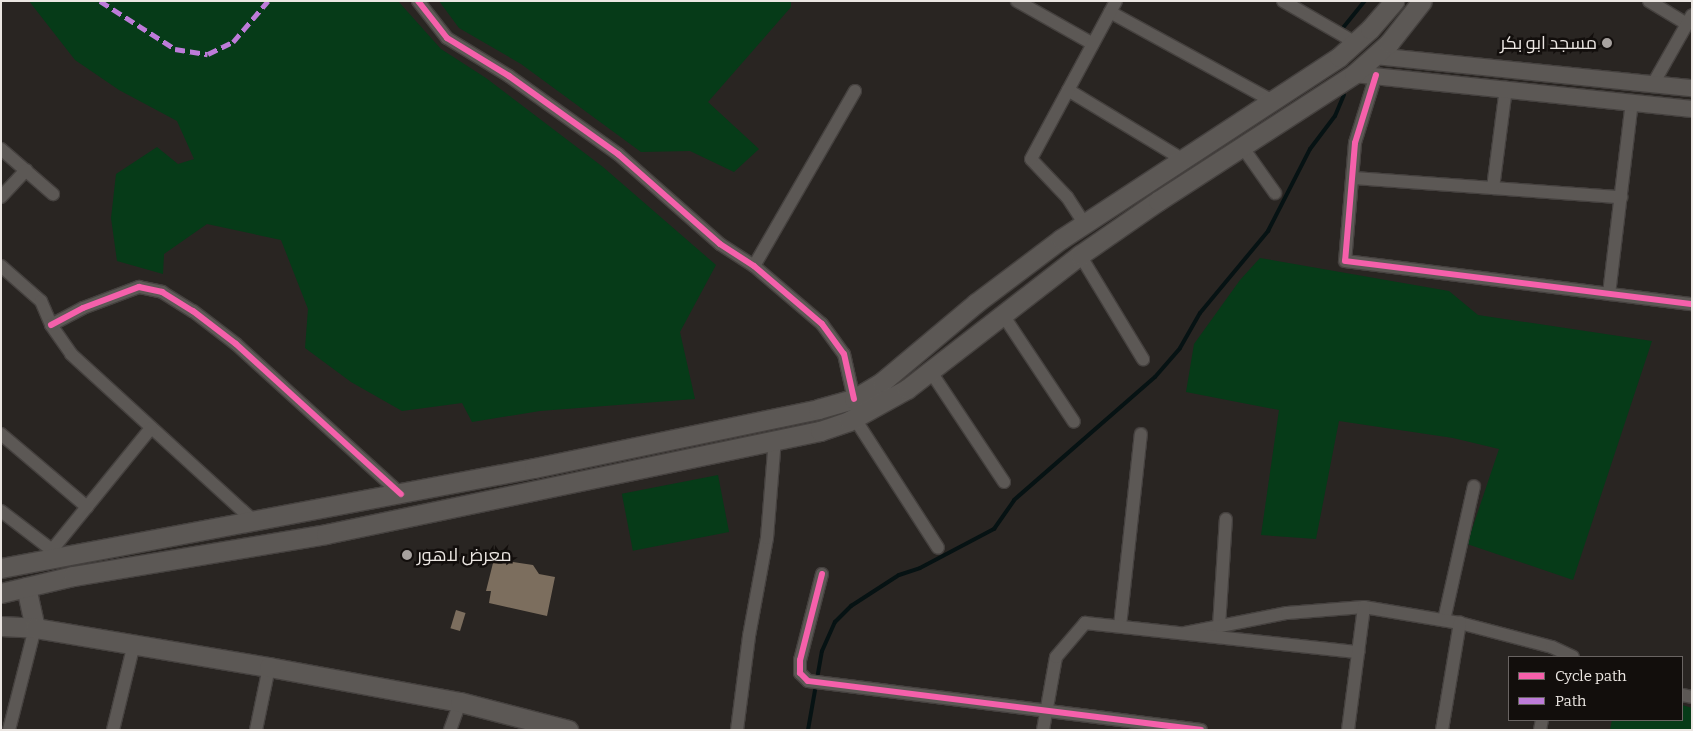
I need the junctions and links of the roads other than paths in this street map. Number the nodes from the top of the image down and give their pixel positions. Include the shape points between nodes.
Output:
1 (418, 1) edge
2 (1017, 1) edge
3 (1283, 1) edge
4 (1394, 1) edge
5 (1422, 1) edge
6 (1649, 1) edge
7 (1113, 7) edge
8 (1689, 19) edge
9 (1356, 43) junction
10 (1092, 44) junction
11 (1375, 56) junction
12 (1536, 73) junction
13 (1354, 74) junction
14 (1376, 75) junction
15 (1653, 84) junction
16 (1686, 87) edge
17 (1506, 88) junction
18 (1068, 90) junction
19 (855, 91) dead end
20 (1534, 91) junction
21 (1271, 100) junction
22 (1632, 102) junction
23 (1685, 108) edge
24 (1241, 145) junction
25 (1, 149) edge
26 (1182, 159) junction
27 (26, 170) junction
28 (1353, 178) junction
29 (1493, 188) junction
30 (1275, 193) dead end
31 (53, 194) dead end
32 (1, 197) edge
33 (1621, 197) junction
34 (1084, 223) junction
35 (1098, 243) junction
36 (1080, 255) junction
37 (1, 266) edge
38 (754, 266) junction
39 (1609, 294) junction
40 (1692, 304) edge
41 (1003, 315) junction
42 (51, 325) junction
43 (1144, 359) dead end
44 (931, 372) junction
45 (854, 399) junction
46 (855, 419) junction
47 (1074, 422) dead end
48 (152, 428) junction
49 (1, 434) edge
50 (1141, 434) dead end
51 (775, 439) junction
52 (534, 468) junction
53 (1004, 482) dead end
54 (1474, 486) dead end
55 (536, 490) junction
56 (401, 494) junction
57 (87, 507) junction
58 (1, 511) edge
59 (1226, 519) dead end
60 (256, 523) junction
61 (938, 548) dead end
62 (47, 556) junction
63 (1, 568) edge
64 (822, 574) dead end
65 (26, 587) junction
66 (1, 592) edge
67 (1364, 607) junction
68 (1, 612) edge
69 (1444, 620) junction
70 (1460, 623) junction
71 (1, 626) edge
72 (1120, 626) junction
73 (1219, 626) junction
74 (35, 628) junction
75 (1185, 633) junction
76 (134, 644) junction
77 (1358, 652) junction
78 (1552, 652) edge
79 (1568, 656) edge
80 (269, 667) junction
81 (460, 702) junction
82 (1046, 711) junction
83 (9, 730) edge
84 (113, 730) edge
85 (256, 730) edge
86 (450, 730) edge
87 (568, 730) edge
88 (737, 730) edge
89 (1043, 730) edge
90 (1201, 730) edge
91 (1348, 730) edge
92 (1442, 730) edge

1 - 38 street via 447,38 509,76 618,154 720,244
2 - 10 street
3 - 9 street
4 - 9 main road
5 - 11 main road
6 - 8 street
7 - 10 street
7 - 21 street
8 - 15 street
9 - 21 main road
10 - 18 street
11 - 12 street
11 - 13 main road
12 - 15 street
12 - 20 street
13 - 14 street
13 - 24 main road
14 - 17 street
14 - 28 street via 1355,143
15 - 16 street
16 - 23 street
17 - 20 street
17 - 29 street
18 - 26 street
18 - 34 street via 1031,160 1067,197
19 - 38 street
20 - 22 street
21 - 26 main road
22 - 23 street
22 - 33 street
24 - 30 street
24 - 35 main road
25 - 27 street
26 - 34 main road
27 - 31 street
27 - 32 street
28 - 29 street
28 - 39 street via 1345,261
29 - 33 street
33 - 39 street
34 - 35 main road
34 - 45 main road via 976,303 882,382
35 - 36 main road
36 - 41 main road
36 - 43 street
37 - 42 street via 40,301
38 - 45 street via 832,334 844,354
39 - 40 street
41 - 44 main road
41 - 47 street
42 - 48 street via 71,354
42 - 56 street via 83,308 139,287 162,292 236,344
44 - 46 main road via 889,402
44 - 53 street
45 - 52 main road
46 - 51 main road via 820,431
46 - 61 street
48 - 57 street
48 - 60 street
49 - 57 street
50 - 72 street
51 - 55 main road
51 - 88 street via 767,538 749,636
52 - 55 main road
52 - 56 main road
54 - 69 street
55 - 65 main road via 326,534
56 - 60 main road
57 - 62 street
58 - 62 street
59 - 73 street
60 - 62 main road
62 - 63 main road
64 - 82 street via 800,660 800,673 808,681
65 - 66 main road
65 - 74 main road
67 - 69 street
67 - 73 street via 1287,612
67 - 77 street
68 - 74 main road
69 - 70 street
70 - 78 street
70 - 92 street
71 - 74 main road
72 - 75 street
72 - 82 street via 1085,623 1056,657
73 - 75 street
74 - 76 main road
74 - 83 street
75 - 77 street
76 - 80 main road
76 - 84 street
77 - 91 street
78 - 79 street
80 - 81 main road
80 - 85 street
81 - 86 street
81 - 87 main road
82 - 89 street
82 - 90 street

